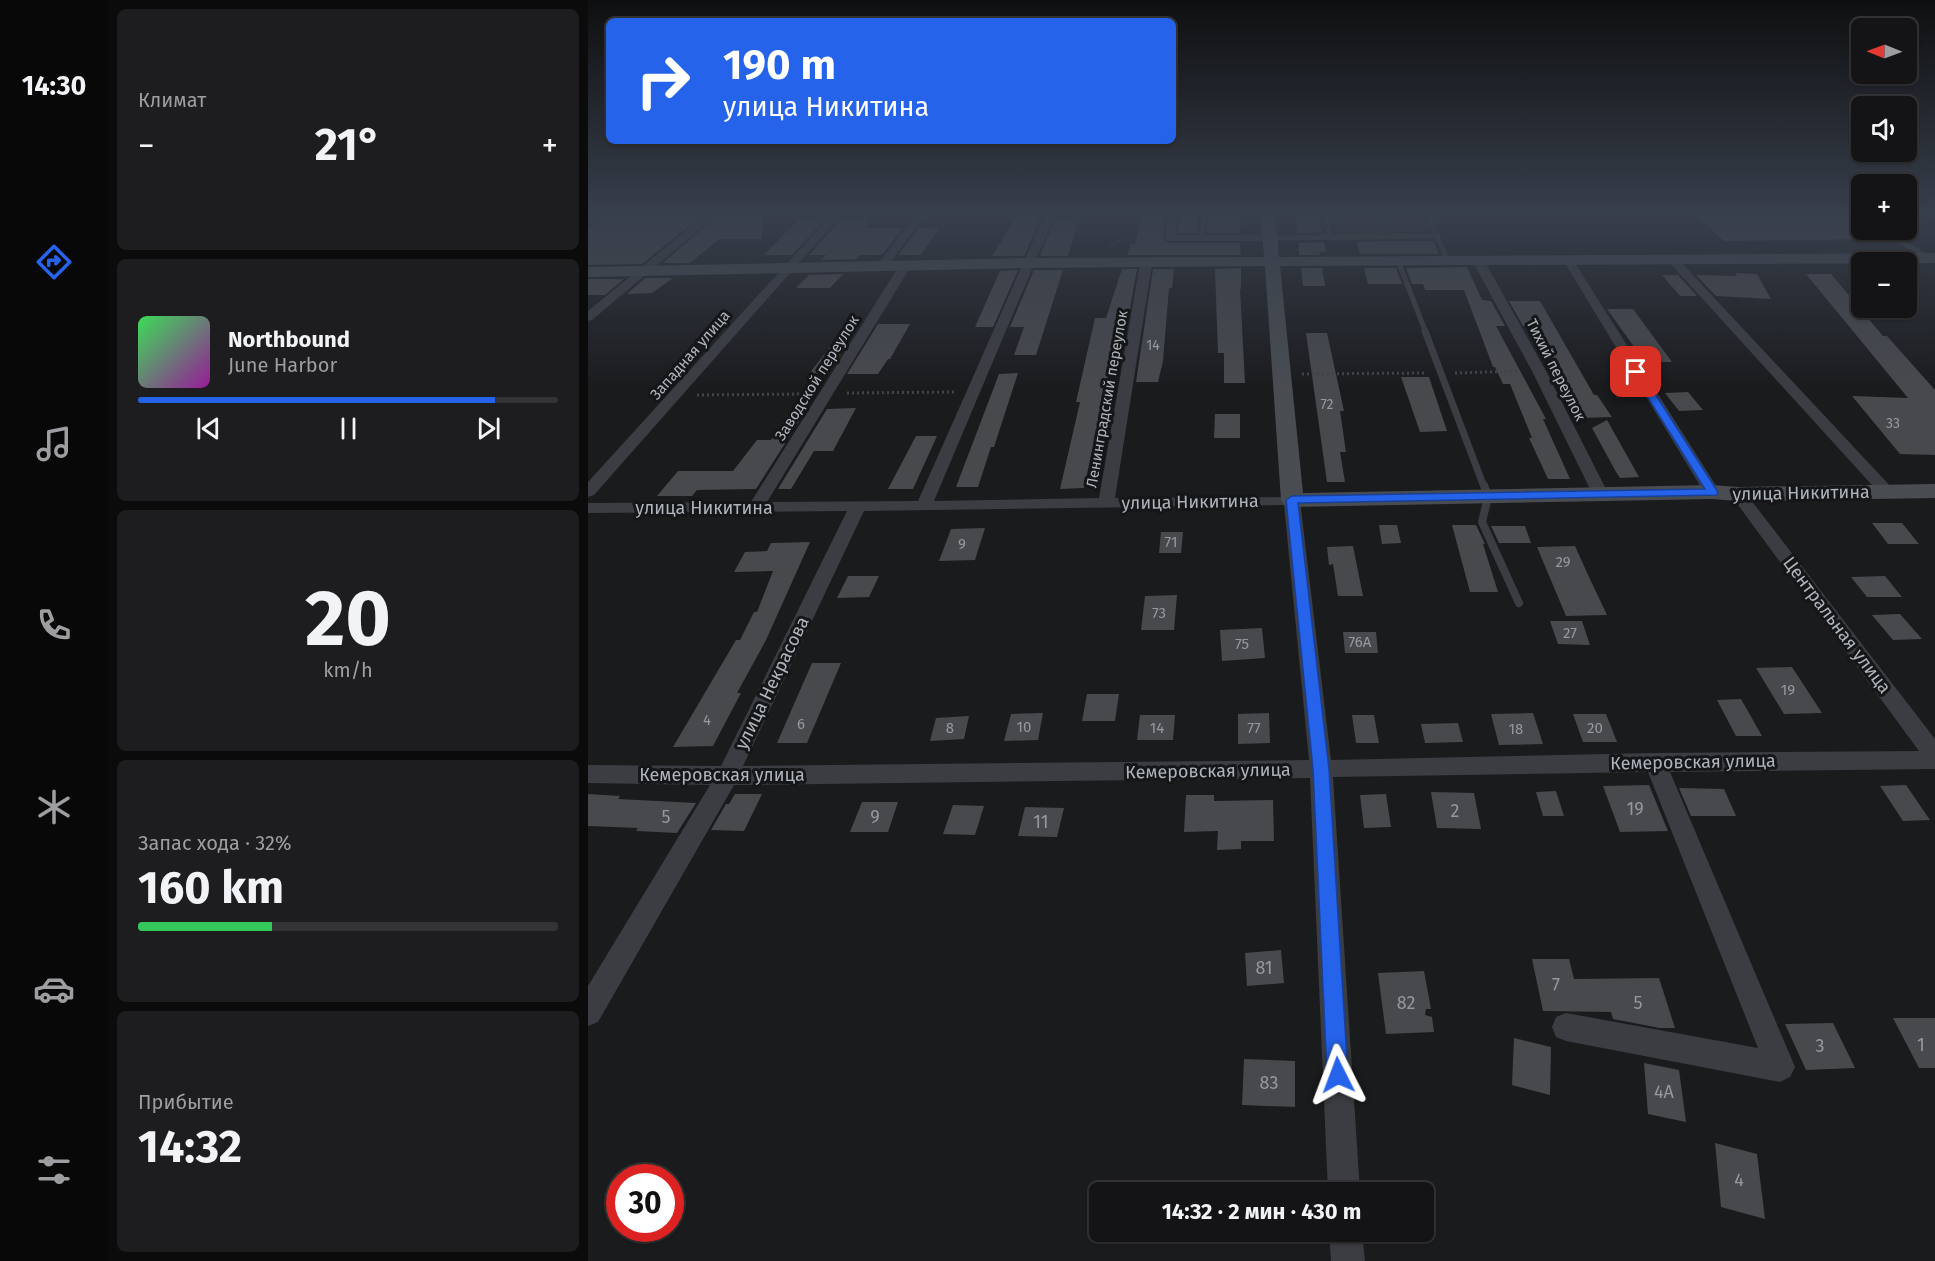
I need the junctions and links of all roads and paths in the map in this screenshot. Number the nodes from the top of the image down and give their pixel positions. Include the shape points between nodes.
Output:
1 (610, 271) edge
2 (643, 271) edge
3 (786, 271) edge
4 (902, 271) edge
5 (1025, 271) edge
6 (1145, 271) edge
7 (1274, 271) edge
8 (1402, 271) edge
9 (1484, 271) edge
10 (1575, 271) edge
11 (1683, 271) edge
12 (588, 272) edge
13 (588, 317) edge
14 (1539, 371) junction
15 (1439, 373) junction
16 (1283, 374) junction
17 (1935, 491) edge
18 (588, 492) edge
19 (1713, 492) junction
20 (1887, 492) junction
21 (1601, 495) junction
22 (1738, 495) junction
23 (1488, 497) junction
24 (1292, 500) junction
25 (1106, 503) junction
26 (858, 506) junction
27 (924, 506) junction
28 (588, 508) edge
29 (754, 508) junction
30 (1520, 603) dead end
31 (1935, 758) edge
32 (1655, 762) junction
33 (1321, 769) junction
34 (588, 774) edge
35 (728, 777) junction
36 (588, 1012) edge
37 (1566, 1027) dead end
38 (1343, 1182) edge
39 (1347, 1242) edge
40 (1348, 1261) edge

1 - 12 street
2 - 13 street
3 - 18 street, Западная улица
4 - 29 street, Заводской переулок
5 - 27 street
6 - 25 street, Ленинградский переулок
7 - 16 street
8 - 15 lane
9 - 14 street, Тихий переулок
10 - 19 street
11 - 20 street
14 - 15 path
14 - 21 street, Тихий переулок
15 - 16 path
15 - 23 lane
16 - 24 street
17 - 20 street, улица Никитина
19 - 21 street, улица Никитина
19 - 22 street, улица Никитина
20 - 22 street, улица Никитина
21 - 23 street, улица Никитина
22 - 31 street, Центральная улица
23 - 24 street, улица Никитина
23 - 30 lane via 1482,522
24 - 25 street, улица Никитина
24 - 33 street
25 - 27 street, улица Никитина
26 - 27 street, улица Никитина
26 - 29 street, улица Никитина
26 - 35 street, улица Некрасова
28 - 29 street, улица Никитина
31 - 32 street, Кемеровская улица
32 - 33 street, Кемеровская улица
32 - 37 street via 1780,1067
33 - 35 street, Кемеровская улица
33 - 38 street
34 - 35 street, Кемеровская улица
35 - 36 street, улица Некрасова
39 - 40 street

